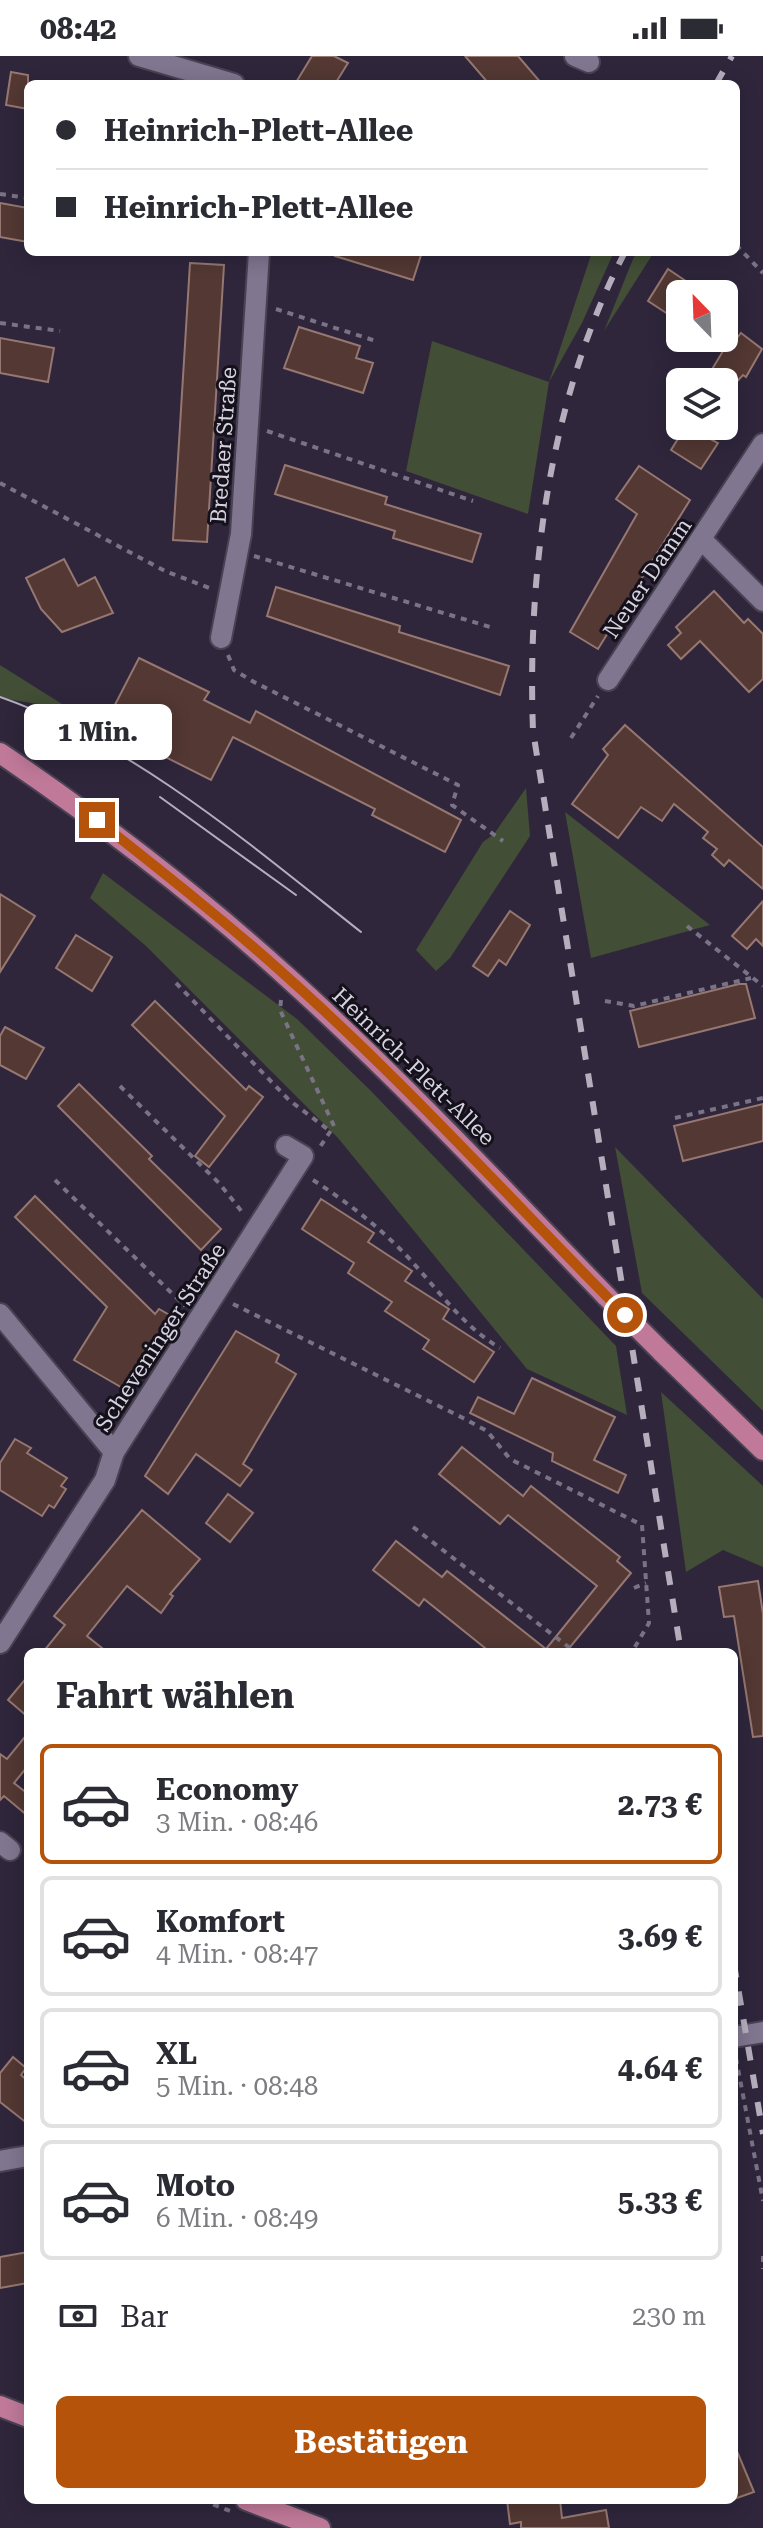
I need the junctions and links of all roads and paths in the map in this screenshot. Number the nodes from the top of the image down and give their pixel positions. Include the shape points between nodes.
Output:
1 (139, 56) edge
2 (220, 80) edge
3 (0, 194) edge
4 (24, 197) edge
5 (740, 249) edge
6 (259, 256) edge
7 (763, 273) edge
8 (255, 306) junction
9 (0, 323) edge
10 (60, 331) dead end
11 (376, 341) dead end
12 (248, 429) junction
13 (763, 444) edge
14 (0, 483) edge
15 (473, 501) dead end
16 (702, 540) junction
17 (238, 552) junction
18 (229, 596) junction
19 (763, 601) edge
20 (490, 627) dead end
21 (221, 638) joint
22 (608, 680) joint
23 (571, 738) dead end
24 (0, 753) edge
25 (503, 841) dead end
26 (687, 926) dead end
27 (284, 974) junction
28 (751, 978) junction
29 (176, 983) dead end
30 (763, 986) edge
31 (605, 1001) dead end
32 (120, 1086) dead end
33 (763, 1098) edge
34 (675, 1118) dead end
35 (330, 1131) junction
36 (295, 1157) junction
37 (55, 1180) dead end
38 (257, 1231) junction
39 (216, 1296) junction
40 (0, 1314) edge
41 (203, 1317) junction
42 (500, 1348) dead end
43 (763, 1450) edge
44 (114, 1452) junction
45 (413, 1527) dead end
46 (646, 1583) junction
47 (634, 1588) dead end
48 (0, 1643) edge
49 (570, 1648) edge
50 (634, 1648) edge
51 (763, 2032) edge
52 (738, 2036) edge
53 (738, 2074) edge
54 (24, 2157) edge
55 (0, 2161) edge
56 (763, 2201) edge
57 (763, 2256) edge
58 (763, 2269) edge
59 (0, 2406) edge
60 (24, 2415) edge
61 (257, 2504) edge
62 (320, 2528) edge

1 - 2 street
3 - 4 path
5 - 7 path
6 - 8 street, Bredaer Straße
8 - 11 path
8 - 12 street, Bredaer Straße
9 - 10 path
12 - 15 path via 273,432
12 - 17 street, Bredaer Straße
13 - 16 street, Neuer Damm
14 - 18 path via 165,571
16 - 19 street
16 - 22 street, Neuer Damm
17 - 18 street, Bredaer Straße
17 - 20 path
18 - 21 street, Bredaer Straße
21 - 25 path via 234,670 458,785 452,805
22 - 23 path
24 - 27 main road, Heinrich-Plett-Allee via 97,820
26 - 28 path
27 - 35 path via 280,1010 334,1126
27 - 43 main road, Heinrich-Plett-Allee, bridge via 430,1113
28 - 30 path
28 - 31 path via 634,1006
29 - 35 path via 289,1100
32 - 38 path via 219,1183
33 - 34 path
35 - 36 path via 319,1148
36 - 38 street, Scheveninger Straße
36 - 42 path via 399,1248 479,1335
37 - 41 path via 184,1305
38 - 39 street, Scheveninger Straße
39 - 41 street, Scheveninger Straße
39 - 46 path via 463,1418 487,1431 510,1459 642,1525
40 - 44 street
41 - 44 street, Scheveninger Straße
44 - 48 street, Scheveninger Straße via 105,1480
45 - 49 path
46 - 47 path
46 - 50 path via 649,1623
51 - 52 street
53 - 56 path
54 - 55 street
57 - 58 path
59 - 60 main road
61 - 62 main road

